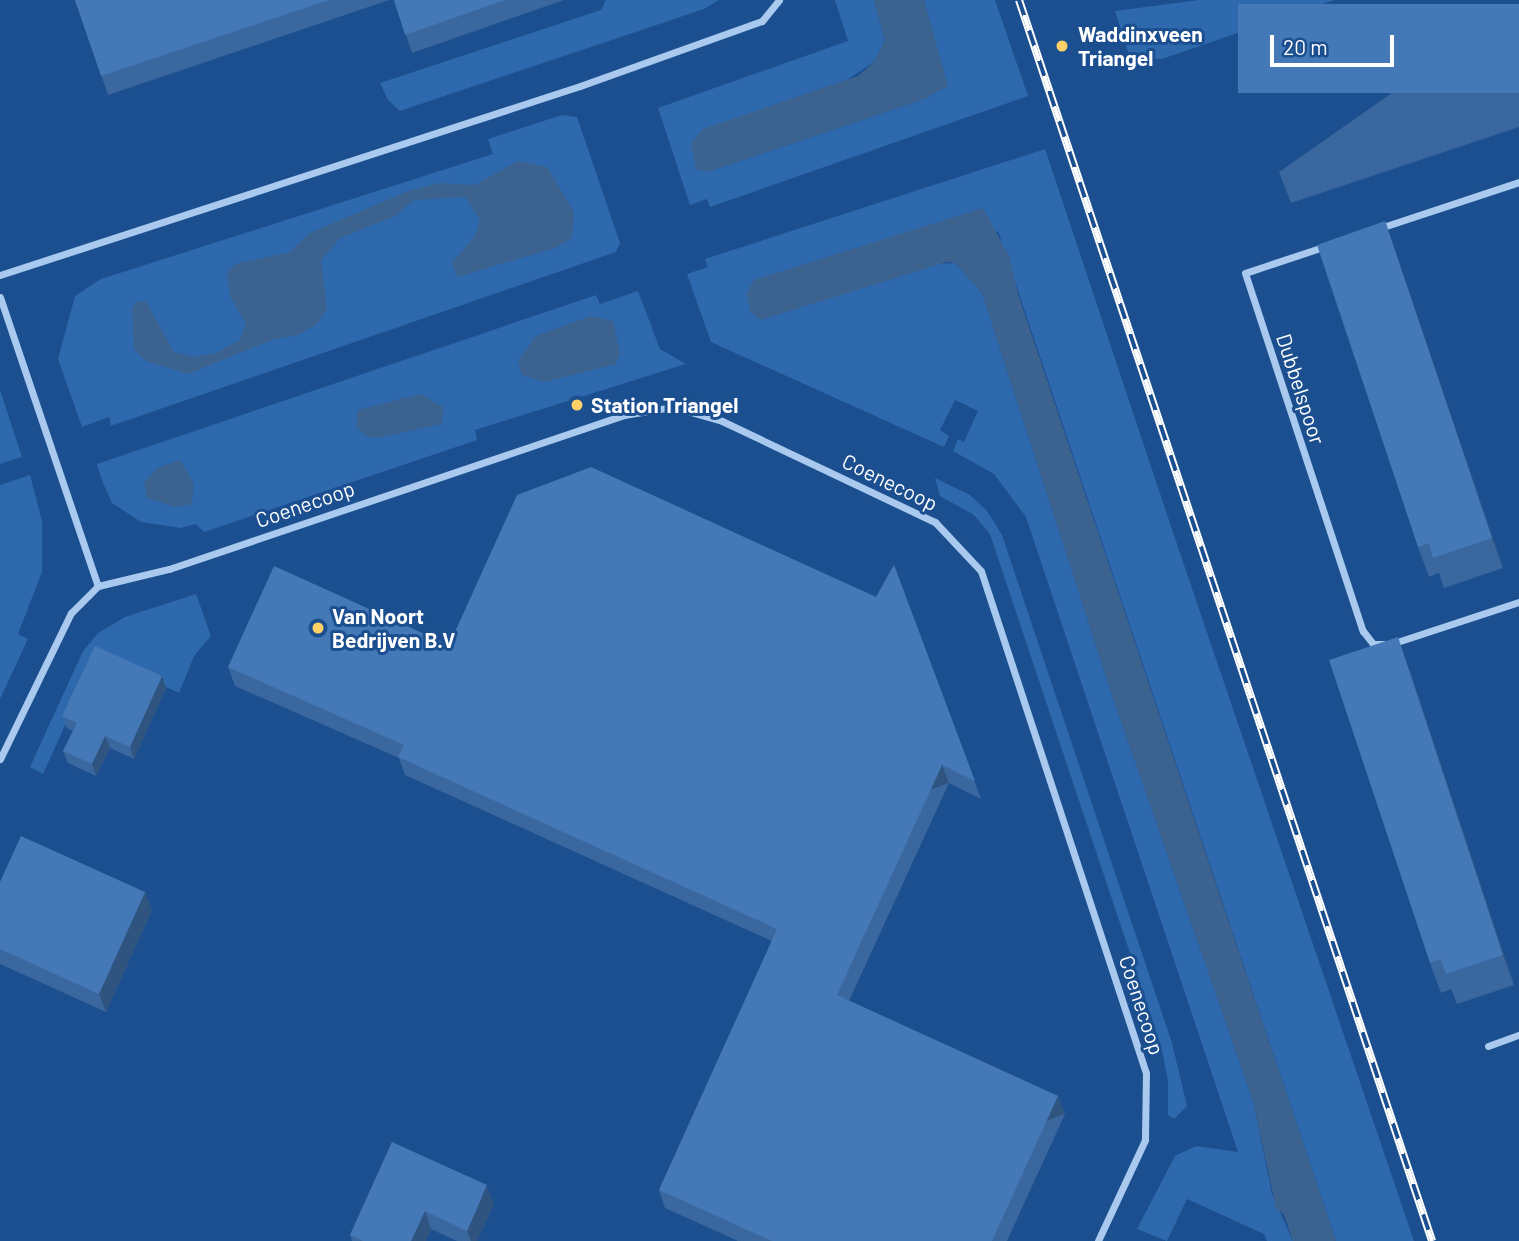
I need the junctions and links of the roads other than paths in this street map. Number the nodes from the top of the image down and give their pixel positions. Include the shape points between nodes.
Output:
1 (779, 0) edge
2 (1519, 182) edge
3 (1371, 231) edge
4 (1332, 244) edge
5 (0, 275) edge
6 (0, 297) edge
7 (98, 586) junction
8 (1519, 602) edge
9 (0, 759) edge
10 (1519, 1035) edge
11 (1488, 1046) dead end
12 (1098, 1241) edge

1 - 5 street via 762,21 580,86
2 - 3 street
4 - 8 street, Dubbelspoor via 1245,273 1363,631 1373,644 1391,644
6 - 7 street
7 - 9 street via 71,613
7 - 12 street, Coenecoop via 169,569 624,415 673,407 722,421 935,522 981,571 1146,1073 1145,1140
10 - 11 street

